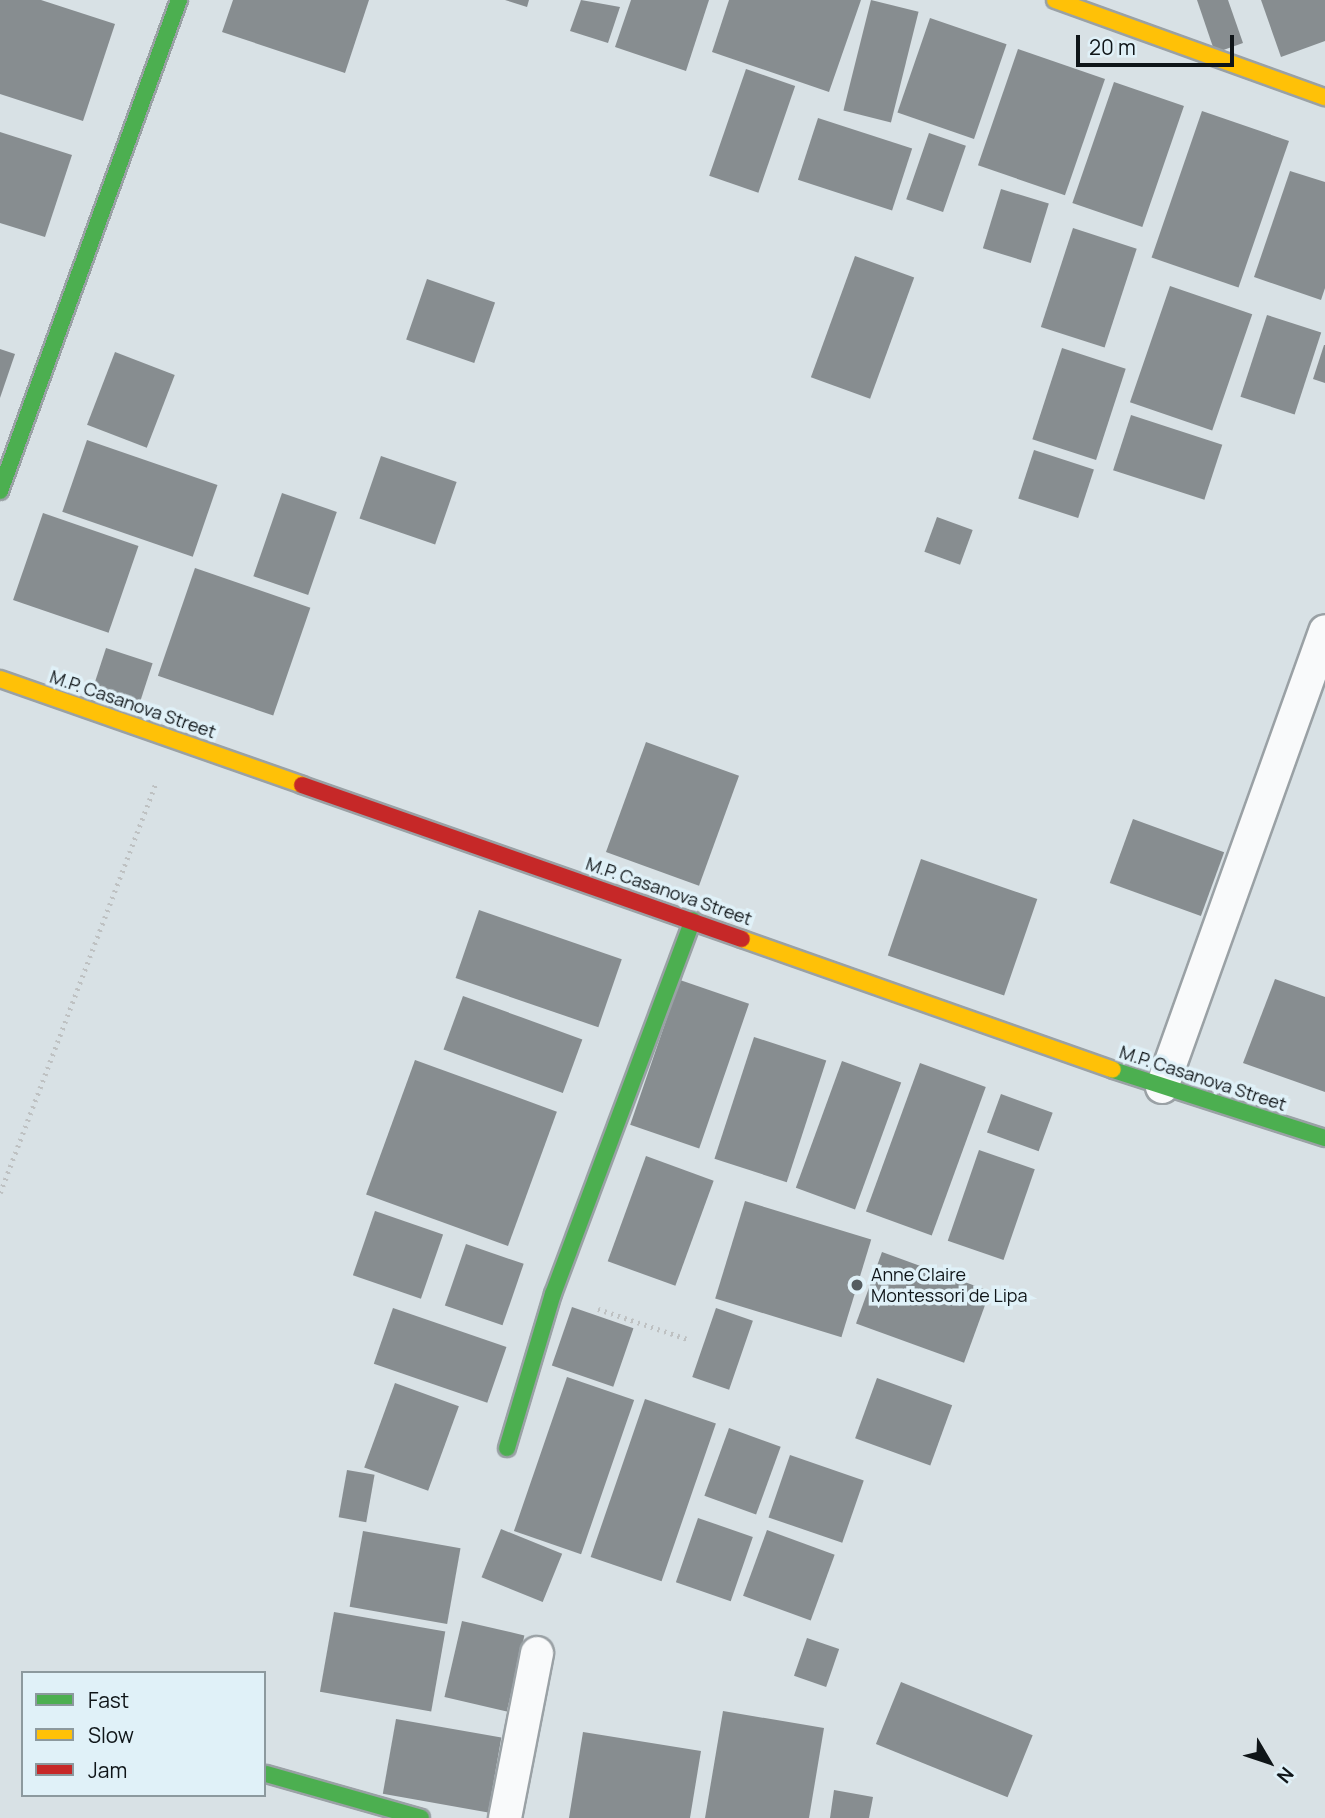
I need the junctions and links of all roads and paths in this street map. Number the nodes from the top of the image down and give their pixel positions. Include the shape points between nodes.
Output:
1 (179, 0) edge
2 (1064, 2) edge
3 (1325, 97) edge
4 (0, 491) edge
5 (1325, 631) edge
6 (0, 679) edge
7 (172, 738) junction
8 (693, 920) junction
9 (1162, 1087) junction
10 (1325, 1138) edge
11 (0, 1193) edge
12 (553, 1294) junction
13 (687, 1339) dead end
14 (507, 1448) dead end
15 (537, 1653) dead end
16 (266, 1774) dead end
17 (421, 1818) edge
18 (505, 1818) edge

1 - 4 street
2 - 3 street
5 - 9 lane
6 - 7 street, M.P. Casanova Street
7 - 8 street, M.P. Casanova Street
7 - 11 path
8 - 9 street, M.P. Casanova Street
8 - 12 street
9 - 10 street, M.P. Casanova Street
12 - 13 path
12 - 14 street
15 - 18 lane
16 - 17 street

